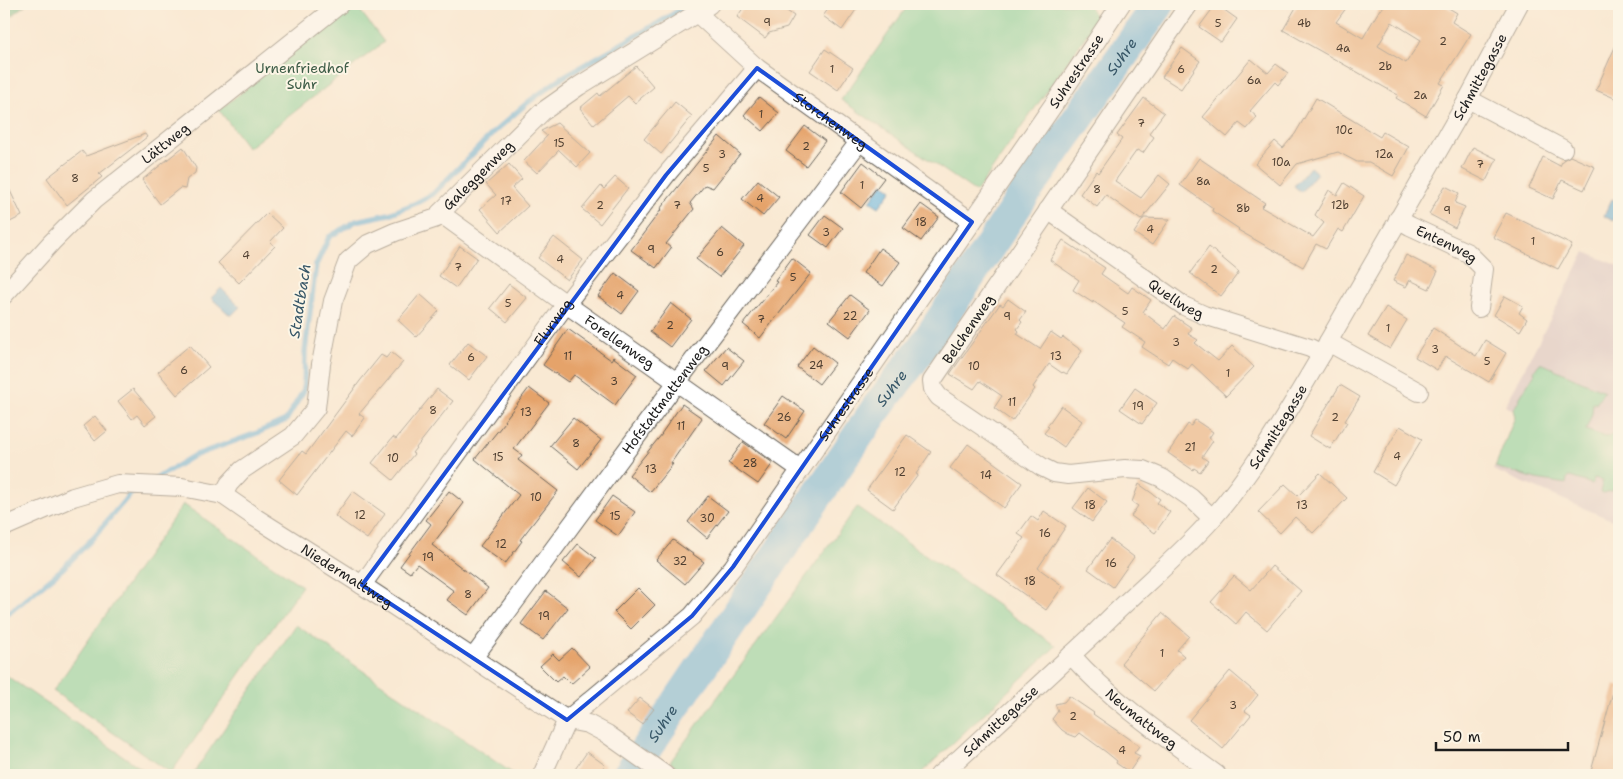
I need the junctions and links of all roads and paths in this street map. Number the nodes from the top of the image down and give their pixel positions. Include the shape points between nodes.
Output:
1 (340, 4) edge
2 (1122, 4) edge
3 (1189, 4) edge
4 (1518, 4) edge
5 (704, 8) edge
6 (757, 68) junction
7 (1468, 99) junction
8 (859, 142) junction
9 (1563, 149) dead end
10 (1048, 210) junction
11 (440, 213) junction
12 (1398, 219) junction
13 (972, 222) junction
14 (6, 290) edge
15 (566, 304) junction
16 (1479, 308) dead end
17 (1325, 348) junction
18 (677, 382) junction
19 (1419, 392) dead end
20 (800, 469) junction
21 (223, 494) junction
22 (1212, 518) junction
23 (4, 527) edge
24 (362, 585) junction
25 (1071, 655) junction
26 (473, 658) junction
27 (567, 720) junction
28 (658, 771) edge
29 (542, 775) edge
30 (939, 775) edge
31 (1217, 775) edge

1 - 14 street, Lättweg via 94,200
2 - 13 street, Suhrestrasse
3 - 10 street, Belchenweg
4 - 7 street, Schmittegasse
5 - 6 street, Storchenweg
5 - 11 street, Galeggenweg via 542,112
6 - 8 street, Storchenweg
6 - 15 street, Flurweg via 666,174
7 - 9 street
7 - 12 street, Schmittegasse
8 - 13 street, Storchenweg
8 - 18 street, Hofstattmattenweg
10 - 17 street, Quellweg via 1184,306 1310,348
10 - 22 street, Belchenweg via 932,381 933,389 939,397 1054,473 1143,470 1162,478 1191,498
11 - 15 street, Forellenweg
11 - 21 street, Galeggenweg via 437,218 368,244 348,261 333,301 316,408 293,436 242,470
12 - 16 street, Entenweg via 1468,253 1484,270
12 - 17 street, Schmittegasse
13 - 20 street, Suhrestrasse
15 - 18 street, Forellenweg
15 - 24 street, Flurweg
17 - 19 street, Quellweg
17 - 22 street, Schmittegasse via 1250,470
18 - 20 street, Forellenweg
18 - 26 street, Hofstattmattenweg
20 - 27 street, Suhrestrasse via 733,567 692,616
21 - 23 street, Niedermattweg via 118,484 74,497
21 - 24 street, Niedermattweg
22 - 25 street, Schmittegasse
24 - 26 street, Niedermattweg
25 - 30 street, Schmittegasse
25 - 31 street, Neumattweg via 1112,695
26 - 27 street, Niedermattweg
27 - 28 street, Niedermattweg via 588,724 607,734
27 - 29 street, Suhrestrasse

